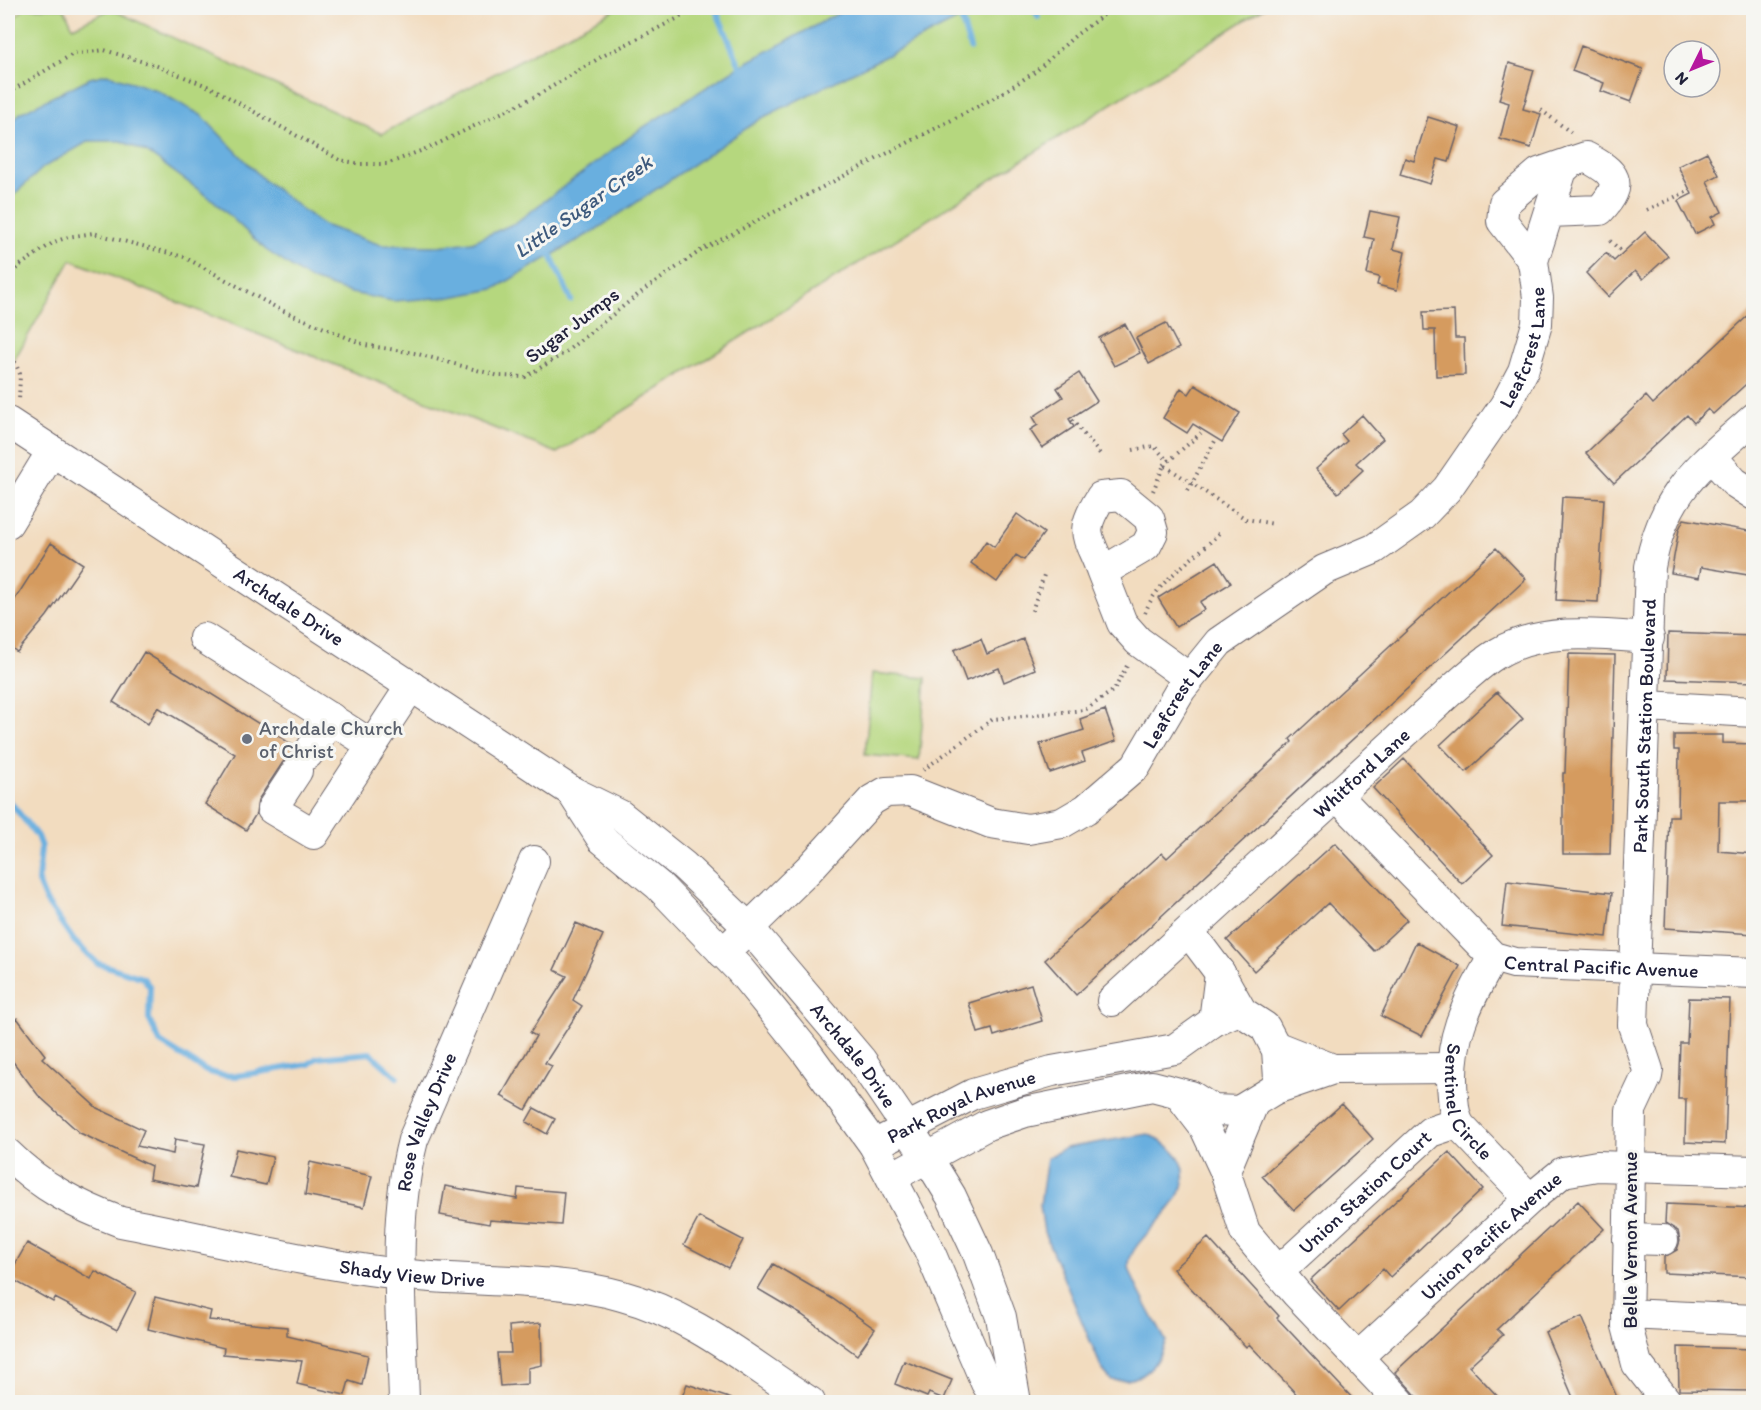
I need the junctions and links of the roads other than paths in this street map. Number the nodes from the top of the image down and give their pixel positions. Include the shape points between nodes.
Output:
1 (1572, 148) junction
2 (1549, 212) junction
3 (1533, 261) junction
4 (1754, 418) edge
5 (9, 423) edge
6 (52, 451) junction
7 (1712, 456) junction
8 (1754, 495) edge
9 (8, 523) edge
10 (8, 547) edge
11 (1102, 572) dead end
12 (204, 638) dead end
13 (1648, 638) junction
14 (1188, 678) junction
15 (411, 686) junction
16 (1646, 706) junction
17 (1754, 712) edge
18 (331, 718) junction
19 (372, 745) junction
20 (571, 791) junction
21 (1338, 797) junction
22 (534, 861) dead end
23 (750, 929) junction
24 (1189, 932) junction
25 (723, 953) junction
26 (1492, 957) junction
27 (1636, 968) junction
28 (1220, 973) junction
29 (1754, 973) edge
30 (1112, 1001) dead end
31 (1242, 1012) junction
32 (1214, 1021) junction
33 (1275, 1046) junction
34 (1451, 1068) junction
35 (1333, 1069) junction
36 (1648, 1070) joint
37 (1052, 1071) junction
38 (1179, 1093) junction
39 (1264, 1096) junction
40 (1059, 1106) junction
41 (1457, 1123) junction
42 (907, 1127) junction
43 (874, 1145) junction
44 (8, 1154) edge
45 (927, 1156) junction
46 (1631, 1167) junction
47 (1225, 1171) junction
48 (1754, 1171) edge
49 (892, 1177) junction
50 (1530, 1199) junction
51 (1628, 1239) junction
52 (1663, 1240) dead end
53 (1278, 1272) junction
54 (401, 1273) junction
55 (1627, 1314) junction
56 (1754, 1320) edge
57 (1358, 1357) junction
58 (404, 1402) edge
59 (807, 1402) edge
60 (998, 1402) edge
61 (1016, 1402) edge
62 (1400, 1402) edge
63 (1667, 1402) edge

1 - 2 street
1 - 2 street via 1607,168 1615,181 1613,196 1600,210
1 - 3 street via 1504,203 1502,221
2 - 3 street
3 - 14 street, Leafcrest Lane via 1537,324 1523,371 1505,405 1447,489 1422,515 1374,549 1324,570 1244,623 1219,642
4 - 7 street, Park South Station Boulevard
5 - 6 street, Archdale Drive
6 - 9 street
6 - 15 street, Archdale Drive
7 - 8 street via 1734,482
7 - 13 street, Park South Station Boulevard via 1688,478 1656,534 1650,567
9 - 10 street via 15,535
11 - 14 street via 1127,629
12 - 18 street
13 - 16 street, Park South Station Boulevard
13 - 21 street, Whitford Lane via 1548,636 1499,652 1454,688
14 - 23 street, Leafcrest Lane via 1136,766 1086,809 1062,823 1028,829 992,823 910,791 886,792 872,800
15 - 19 street
15 - 20 street, Archdale Drive
16 - 17 street
16 - 27 street, Park South Station Boulevard
18 - 19 street
18 - 19 street via 272,809 314,834
20 - 23 street, Archdale Drive via 620,815 684,866
20 - 25 street, Archdale Drive via 602,839 658,886
21 - 24 street, Whitford Lane
21 - 26 street, Central Pacific Avenue
22 - 54 street, Rose Valley Drive via 413,1140 403,1177
23 - 25 street, Leafcrest Lane
23 - 42 street, Archdale Drive via 861,1060
24 - 28 street
24 - 30 street, Whitford Lane
25 - 43 street, Archdale Drive via 805,1050
26 - 27 street, Central Pacific Avenue via 1514,963
26 - 34 street, Sentinel Circle via 1458,1025
27 - 29 street, Central Pacific Avenue
27 - 36 street, Park South Station Boulevard via 1633,1025
28 - 31 street
28 - 32 street
31 - 32 street, Park Royal Avenue
31 - 33 street via 1265,1026
32 - 37 street, Park Royal Avenue via 1175,1049
33 - 35 street
33 - 39 street via 1279,1078
34 - 35 street
34 - 41 street, Sentinel Circle
35 - 39 street, Park Royal Avenue
36 - 46 street, Belle Vernon Avenue via 1631,1110
37 - 40 street, Park Royal Avenue
37 - 42 street, Park Royal Avenue via 973,1094
38 - 39 street, Park Royal Avenue via 1213,1110 1239,1111
38 - 40 street, Park Royal Avenue via 1152,1086
38 - 47 street via 1205,1128
39 - 47 street
40 - 45 street, Park Royal Avenue via 987,1125
41 - 50 street, Sentinel Circle
41 - 53 street, Union Station Court via 1430,1132
42 - 43 street, Park Royal Avenue
42 - 45 street, Archdale Drive
43 - 49 street, Archdale Drive
44 - 54 street, Shady View Drive via 46,1188 121,1222
45 - 49 street, Park Royal Avenue
45 - 61 street, Archdale Drive via 978,1254 1001,1317
46 - 48 street, Union Pacific Avenue
46 - 50 street, Union Pacific Avenue via 1575,1168 1563,1172
46 - 51 street, Belle Vernon Avenue
47 - 53 street via 1245,1232
49 - 60 street, Archdale Drive
50 - 57 street, Union Pacific Avenue
51 - 52 street
51 - 55 street, Belle Vernon Avenue
53 - 57 street
54 - 58 street, Rose Valley Drive
54 - 59 street, Shady View Drive via 579,1287 623,1296 666,1311 706,1332
55 - 56 street
55 - 63 street, Belle Vernon Avenue via 1637,1364
57 - 62 street

